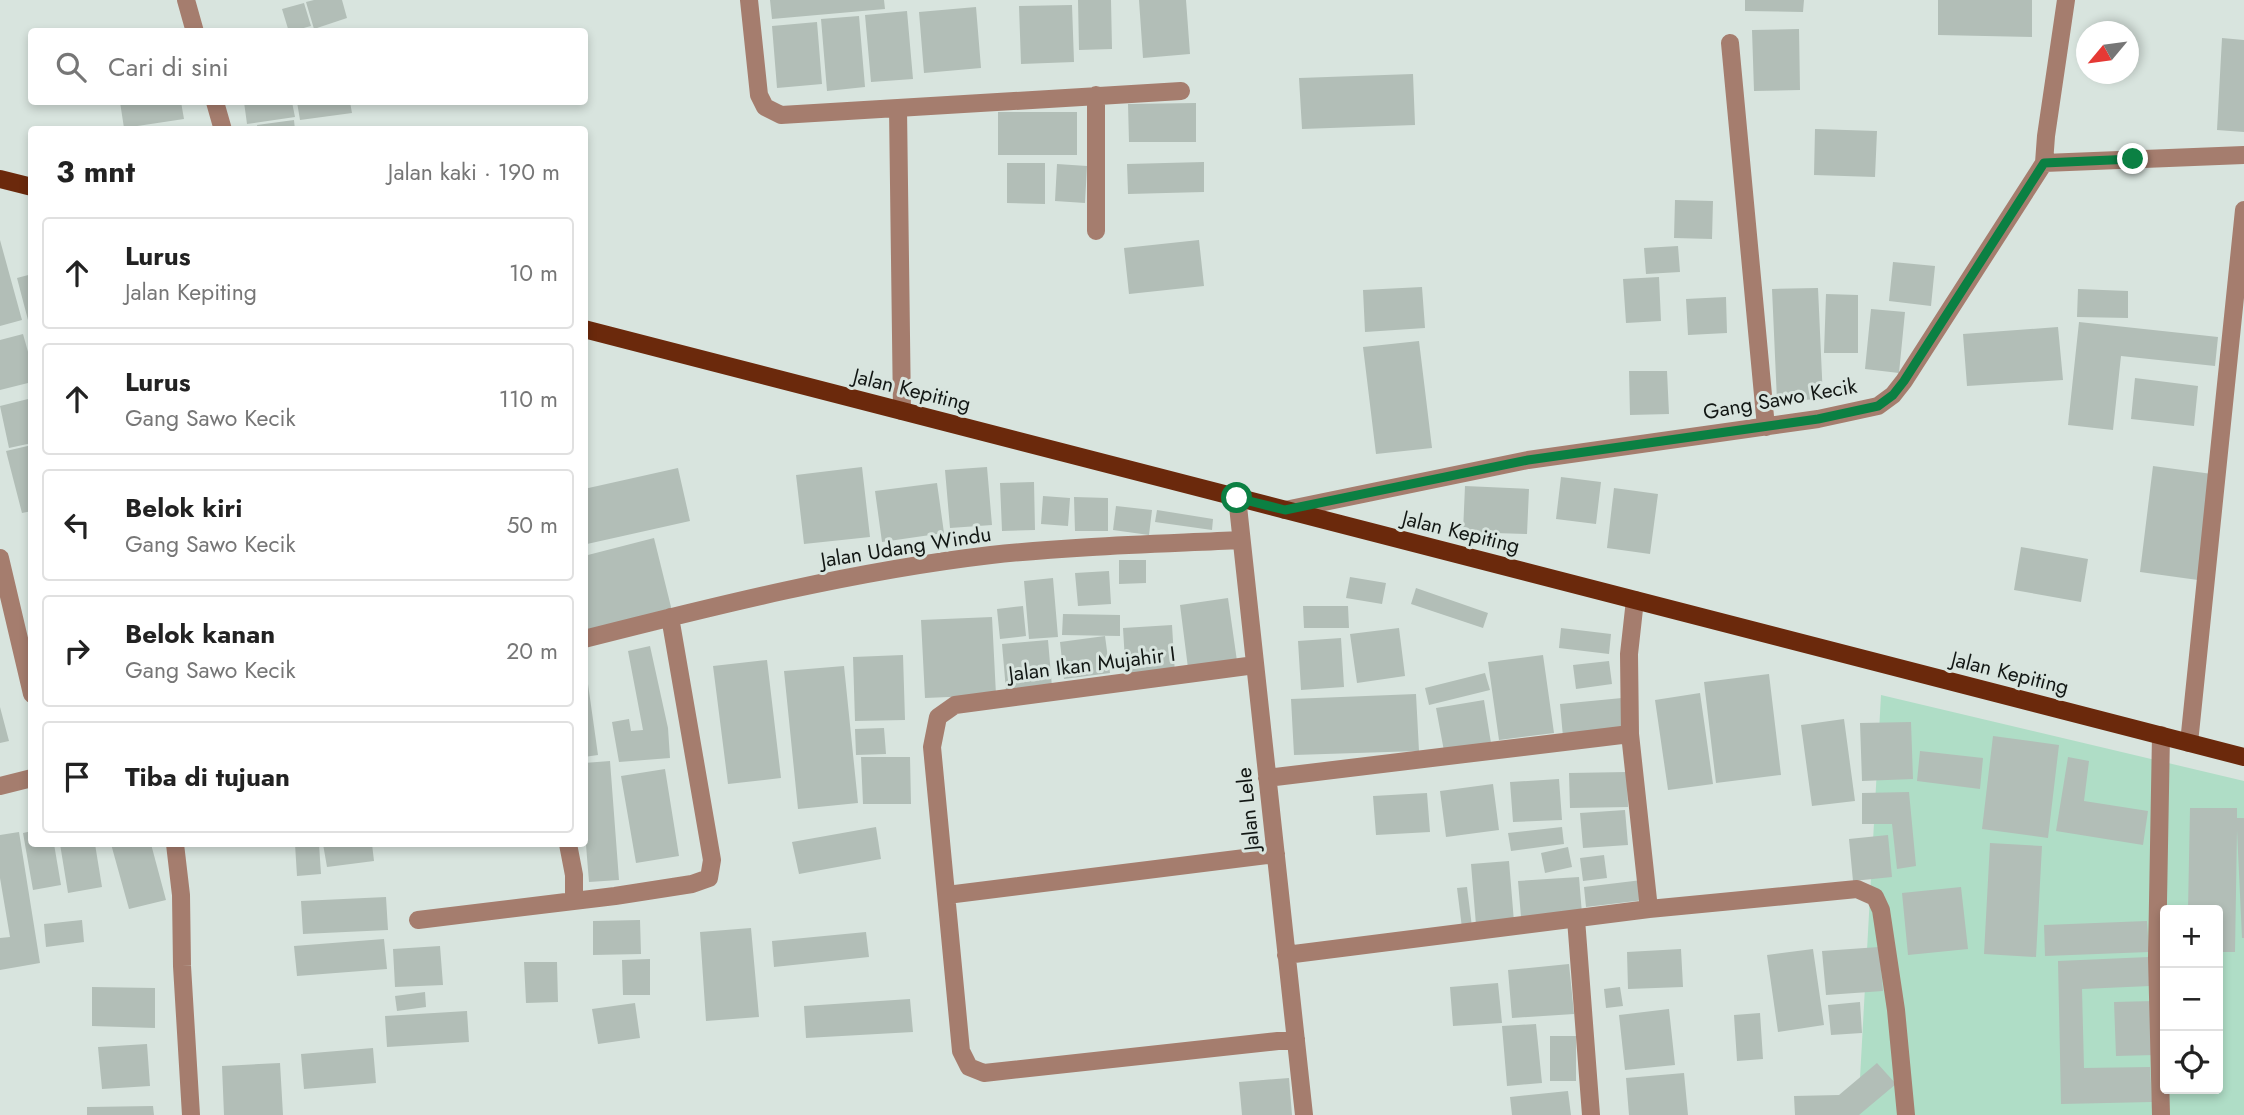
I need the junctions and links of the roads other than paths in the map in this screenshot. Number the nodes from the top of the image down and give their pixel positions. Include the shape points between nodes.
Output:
1 (186, 0) edge
2 (749, 0) edge
3 (2066, 0) edge
4 (194, 28) edge
5 (1730, 43) dead end
6 (1181, 91) dead end
7 (1096, 95) junction
8 (216, 105) edge
9 (898, 108) junction
10 (222, 126) edge
11 (2244, 155) edge
12 (2044, 163) junction
13 (0, 179) edge
14 (28, 186) edge
15 (2244, 210) edge
16 (1096, 231) dead end
17 (588, 330) edge
18 (902, 411) junction
19 (1766, 427) junction
20 (1237, 498) junction
21 (1285, 510) junction
22 (1241, 540) junction
23 (0, 558) edge
24 (1635, 600) junction
25 (670, 617) junction
26 (588, 638) edge
27 (1255, 666) junction
28 (28, 677) edge
29 (1630, 734) junction
30 (2161, 736) junction
31 (2189, 743) junction
32 (2244, 757) edge
33 (1268, 778) junction
34 (28, 779) edge
35 (0, 786) edge
36 (175, 847) edge
37 (569, 847) edge
38 (1276, 854) junction
39 (947, 895) junction
40 (574, 900) junction
41 (1649, 909) junction
42 (1576, 919) junction
43 (418, 920) dead end
44 (1286, 955) junction
45 (1296, 1039) junction
46 (191, 1115) edge
47 (1304, 1115) edge
48 (1591, 1115) edge
49 (1906, 1115) edge
50 (2161, 1115) edge

1 - 4 street
2 - 9 street via 759,95 765,107 781,115
3 - 12 street
5 - 19 street
6 - 7 street
7 - 9 street
7 - 16 street
8 - 10 street
9 - 18 street
11 - 12 street
12 - 19 street, Gang Sawo Kecik via 1893,395 1878,406
13 - 14 main road
15 - 31 street
17 - 18 main road, Jalan Kepiting
18 - 20 main road, Jalan Kepiting
19 - 21 street, Gang Sawo Kecik via 1528,460
20 - 21 main road, Jalan Kepiting
20 - 22 street, Jalan Lele
21 - 24 main road, Jalan Kepiting
22 - 25 street, Jalan Udang Windu via 989,555 758,595
22 - 27 street, Jalan Lele
23 - 28 street
24 - 29 street via 1629,654
24 - 30 main road, Jalan Kepiting
25 - 26 street, Jalan Udang Windu
25 - 40 street via 712,860 709,878
27 - 33 street, Jalan Lele
27 - 39 street, Jalan Ikan Mujahir I via 955,705 939,717 932,747
29 - 33 street
29 - 41 street
30 - 31 main road, Jalan Kepiting
30 - 50 street via 2157,957
31 - 32 main road, Jalan Kepiting
33 - 38 street, Jalan Lele
34 - 35 street
36 - 46 street
37 - 40 street
38 - 39 street
38 - 44 street, Jalan Lele
39 - 45 street via 961,1051 969,1067 984,1073
40 - 43 street
41 - 42 street
41 - 49 street via 1857,889 1875,897 1881,910 1896,1010
42 - 44 street
42 - 48 street
44 - 45 street, Jalan Lele
45 - 47 street, Jalan Lele

